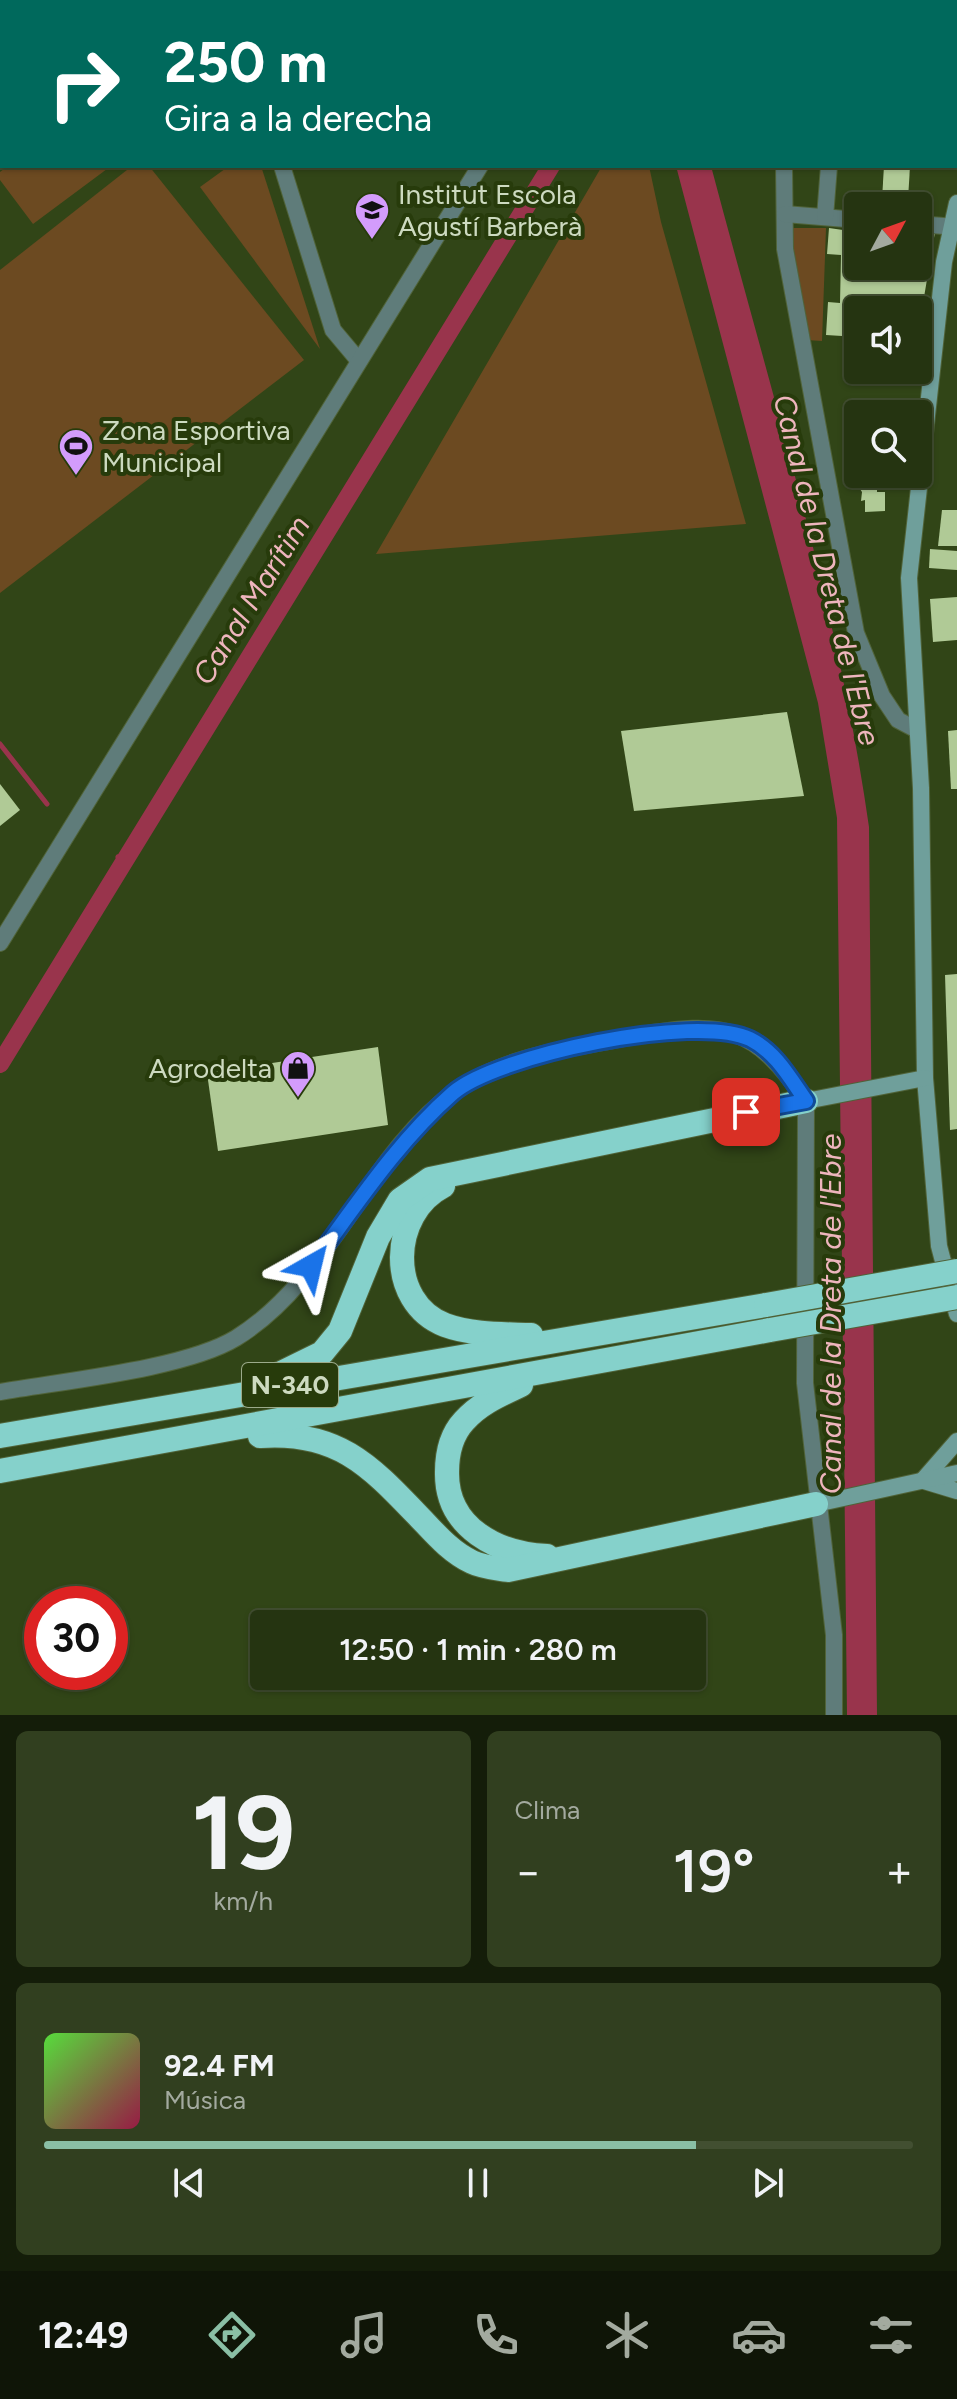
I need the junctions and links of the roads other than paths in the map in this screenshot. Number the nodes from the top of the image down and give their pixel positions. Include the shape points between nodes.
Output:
1 (283, 168) edge
2 (479, 168) edge
3 (784, 168) edge
4 (829, 168) edge
5 (957, 203) edge
6 (785, 214) junction
7 (825, 217) junction
8 (844, 219) edge
9 (932, 225) edge
10 (954, 227) edge
11 (359, 361) junction
12 (917, 730) junction
13 (0, 943) edge
14 (925, 1078) junction
15 (817, 1098) junction
16 (473, 1171) junction
17 (957, 1271) edge
18 (957, 1297) edge
19 (957, 1314) edge
20 (581, 1337) junction
21 (557, 1369) junction
22 (0, 1392) edge
23 (219, 1397) junction
24 (0, 1436) edge
25 (957, 1441) edge
26 (145, 1445) junction
27 (0, 1471) edge
28 (957, 1473) edge
29 (923, 1480) junction
30 (957, 1491) edge
31 (823, 1502) junction
32 (566, 1557) junction
33 (834, 1715) edge

1 - 11 street via 333,330
2 - 11 street
3 - 6 street
4 - 7 street
5 - 10 street
6 - 7 street
6 - 12 street via 785,249 856,633 882,696 898,720
7 - 8 street
9 - 10 street
10 - 12 street via 944,262 909,578
11 - 13 street
12 - 14 street
14 - 15 street
14 - 19 street via 939,1246
15 - 16 highway
15 - 22 street via 766,1049 748,1038 712,1030 656,1032 495,1068 455,1091 419,1126 293,1291 233,1340 175,1361
15 - 31 street via 805,1383
16 - 20 highway via 435,1190 415,1212 403,1241 401,1272 413,1299 443,1324 480,1333
16 - 23 highway via 430,1179 400,1200 378,1237 340,1331 322,1353 292,1371
17 - 20 highway, N-340, bridge
18 - 21 highway, N-340, bridge
20 - 23 highway, N-340
21 - 26 highway, N-340
21 - 32 highway via 487,1401 462,1423 447,1452 447,1487 455,1511 479,1537 524,1555
23 - 24 highway, N-340
25 - 29 street
26 - 27 highway, N-340
26 - 32 highway via 287,1434 334,1444 368,1464 448,1546 473,1563 508,1570
28 - 29 street
29 - 30 street
29 - 31 street
31 - 32 highway
31 - 33 street via 834,1635

